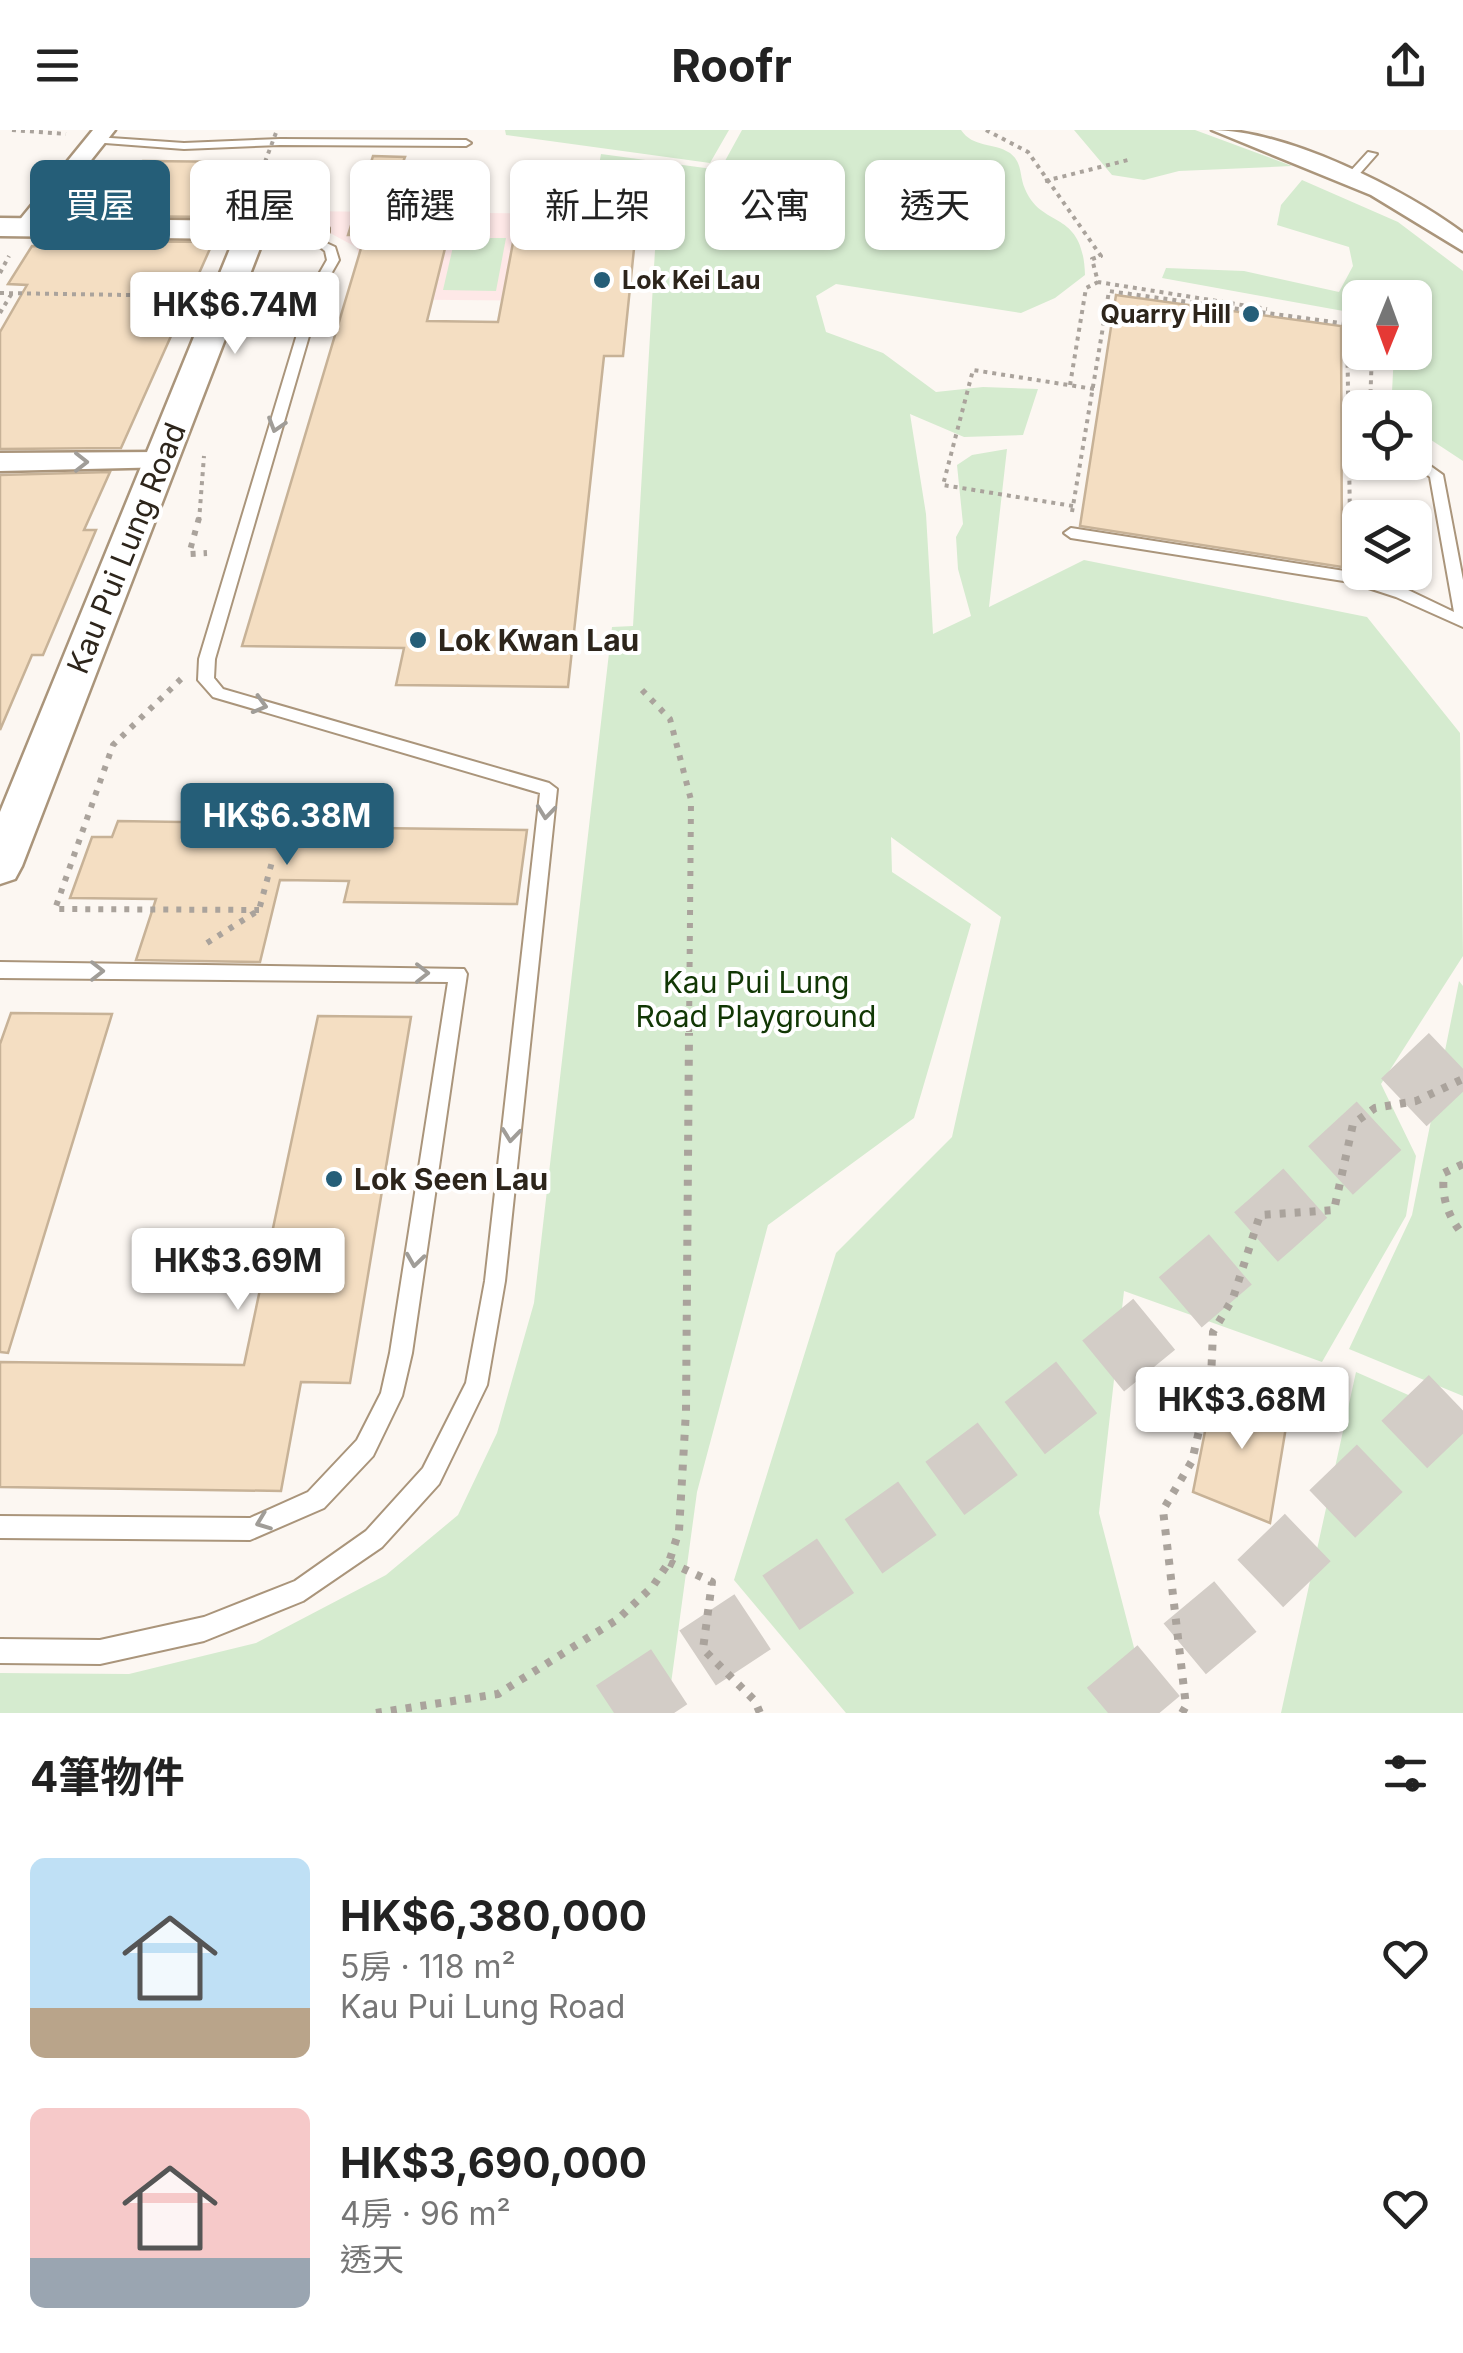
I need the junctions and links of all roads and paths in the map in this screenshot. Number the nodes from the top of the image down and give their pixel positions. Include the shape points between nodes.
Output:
1 (12, 130) edge
2 (277, 130) edge
3 (986, 130) edge
4 (1223, 130) edge
5 (72, 135) dead end
6 (100, 135) edge
7 (466, 143) dead end
8 (1372, 154) dead end
9 (1132, 159) dead end
10 (266, 160) edge
11 (1351, 177) junction
12 (1046, 182) junction
13 (13, 227) edge
14 (190, 234) edge
15 (1463, 244) edge
16 (330, 248) edge
17 (244, 250) edge
18 (1098, 282) junction
19 (0, 293) edge
20 (12, 293) junction
21 (198, 296) dead end
22 (0, 313) edge
23 (1342, 321) edge
24 (1070, 385) junction
25 (1094, 389) junction
26 (1348, 390) edge
27 (205, 452) dead end
28 (161, 461) junction
29 (0, 462) edge
30 (1432, 473) edge
31 (1072, 506) junction
32 (1071, 533) joint
33 (212, 538) dead end
34 (207, 553) junction
35 (203, 565) dead end
36 (1342, 576) edge
37 (1392, 590) edge
38 (1463, 620) edge
39 (184, 690) dead end
40 (642, 690) dead end
41 (273, 858) dead end
42 (0, 866) edge
43 (259, 910) junction
44 (206, 943) dead end
45 (0, 970) edge
46 (1463, 1078) edge
47 (1463, 1164) edge
48 (1463, 1235) edge
49 (0, 1527) edge
50 (669, 1562) junction
51 (0, 1651) edge
52 (376, 1713) edge
53 (760, 1713) edge
54 (1182, 1713) edge

1 - 5 path
2 - 10 path, bridge
3 - 12 path via 1028,152
4 - 11 street
6 - 7 lane via 184,146
6 - 13 street
8 - 11 lane
9 - 12 path
11 - 15 street via 1433,218
12 - 18 path via 1101,256 1092,259
13 - 14 street
16 -> 51 lane via 333,260 317,288 207,658 206,680 218,692 549,788 476,1385 432,1476 374,1539 303,1589 204,1629 100,1652
17 - 28 street, Kau Pui Lung Road
18 - 23 path
18 - 24 path via 1086,288
19 - 20 path
20 - 21 path
20 - 22 path
24 - 25 path
24 - 31 path via 973,370 943,485
25 - 26 path via 1108,291 1347,324
25 - 31 path
27 - 34 path via 198,530 189,554
29 -> 28 street
28 - 42 street, Kau Pui Lung Road
30 - 38 lane
31 - 32 path
32 - 36 lane
33 - 34 path
34 - 35 path
37 - 38 lane
39 - 43 path via 184,676 114,745 55,909
40 - 50 path via 670,720 691,800 686,1412 680,1531
41 - 43 path
43 - 44 path
45 -> 49 lane via 458,974 401,1353 391,1396 366,1448 316,1500 250,1529
46 - 54 path via 1416,1101 1374,1108 1353,1124 1334,1210 1260,1215 1233,1298 1213,1332 1211,1379 1192,1462 1163,1510
47 - 48 path via 1442,1182 1447,1211
50 - 52 path via 618,1619 498,1694
50 - 53 path via 712,1582 703,1649

